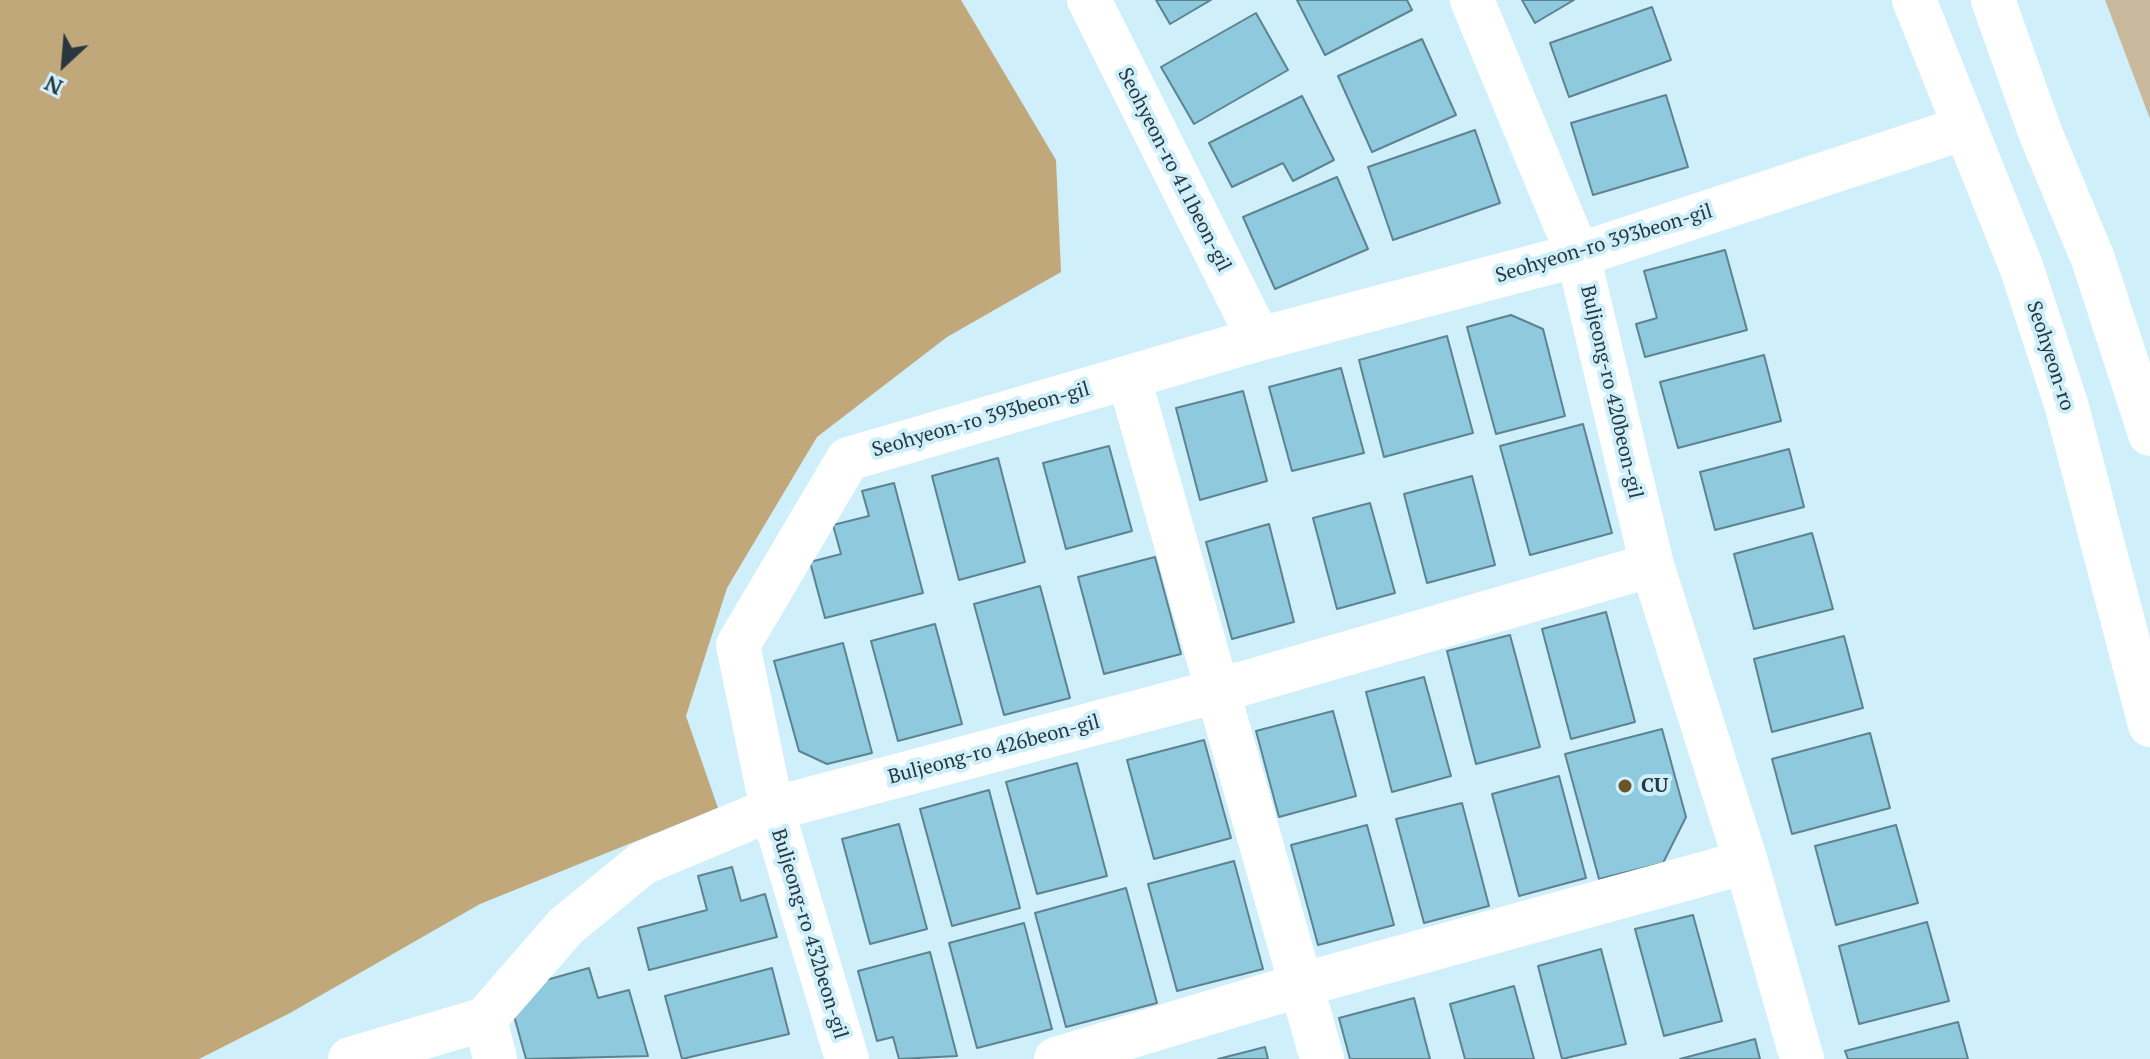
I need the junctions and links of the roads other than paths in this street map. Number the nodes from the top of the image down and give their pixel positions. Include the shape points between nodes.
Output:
1 (1089, 0) edge
2 (1472, 0) edge
3 (1914, 0) edge
4 (1993, 0) edge
5 (1964, 128) junction
6 (1578, 255) junction
7 (1259, 339) junction
8 (1129, 378) junction
9 (2150, 434) edge
10 (1652, 565) junction
11 (1217, 691) junction
12 (2150, 725) edge
13 (772, 809) junction
14 (1746, 862) junction
15 (1301, 985) junction
16 (490, 1039) edge
17 (350, 1059) edge
18 (847, 1059) edge
19 (1056, 1059) edge
20 (1322, 1059) edge
21 (1802, 1059) edge

1 - 7 street, Seohyeon-ro 411beon-gil
2 - 6 street, Buljeong-ro 420beon-gil
3 - 5 street, Seohyeon-ro
4 - 9 street via 2093,259
5 - 6 street, Seohyeon-ro 393beon-gil
5 - 12 street, Seohyeon-ro via 2022,269 2067,407
6 - 7 street, Seohyeon-ro 393beon-gil
6 - 10 street, Buljeong-ro 420beon-gil
7 - 8 street, Seohyeon-ro 393beon-gil
8 - 11 street
8 - 13 street, Seohyeon-ro 393beon-gil via 848,459 738,645
10 - 11 street
10 - 14 street, Buljeong-ro 420beon-gil
11 - 13 street, Buljeong-ro 426beon-gil
11 - 15 street
13 - 16 street via 643,863 566,926
13 - 18 street, Buljeong-ro 432beon-gil
14 - 15 street
14 - 21 street, Buljeong-ro 420beon-gil
15 - 19 street
15 - 20 street
16 - 17 street

